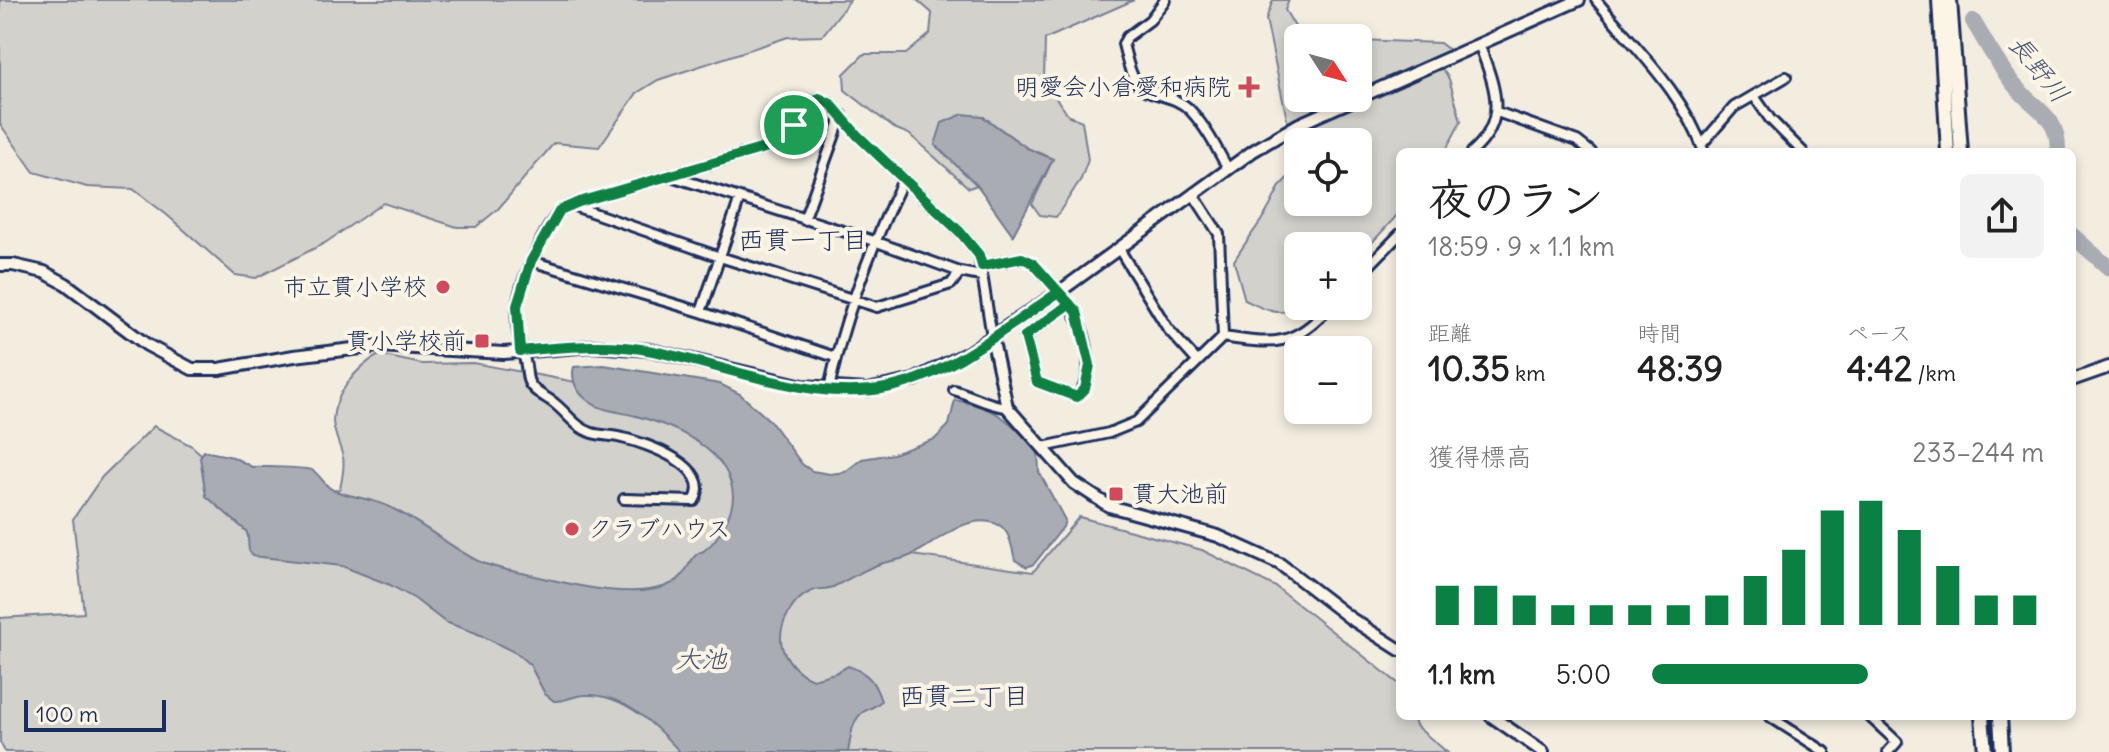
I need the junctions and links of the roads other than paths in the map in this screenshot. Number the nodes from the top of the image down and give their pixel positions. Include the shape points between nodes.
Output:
1 (1165, 0) edge
2 (1579, 0) edge
3 (1596, 0) edge
4 (1939, 0) edge
5 (1950, 0) edge
6 (1563, 3) edge
7 (1479, 44) junction
8 (1786, 77) dead end
9 (1372, 92) edge
10 (1754, 96) junction
11 (1326, 112) edge
12 (1497, 112) junction
13 (842, 115) junction
14 (1476, 148) edge
15 (1586, 148) edge
16 (1703, 148) edge
17 (1799, 148) edge
18 (1948, 148) edge
19 (1961, 148) edge
20 (1228, 169) junction
21 (671, 176) junction
22 (903, 180) junction
23 (1193, 194) junction
24 (740, 198) junction
25 (570, 205) junction
26 (804, 220) junction
27 (1396, 238) edge
28 (874, 241) junction
29 (1119, 249) junction
30 (720, 257) junction
31 (531, 261) junction
32 (1372, 263) edge
33 (0, 265) edge
34 (982, 271) junction
35 (960, 272) junction
36 (1059, 292) junction
37 (854, 301) junction
38 (1070, 304) junction
39 (701, 312) junction
40 (1318, 320) edge
41 (992, 337) junction
42 (1223, 337) junction
43 (520, 351) junction
44 (835, 357) junction
45 (1197, 361) junction
46 (2109, 367) edge
47 (2076, 379) edge
48 (829, 389) junction
49 (954, 390) dead end
50 (1007, 407) junction
51 (1043, 447) junction
52 (624, 499) dead end
53 (1396, 647) edge
54 (1497, 720) edge
55 (1777, 720) edge
56 (1873, 720) edge
57 (1982, 720) edge
58 (2000, 720) edge
59 (1543, 752) edge
60 (1825, 752) edge
61 (1888, 752) edge
62 (1985, 752) edge
63 (2002, 752) edge

1 - 20 street via 1123,44 1131,72 1142,88 1188,108
2 - 6 street
3 - 16 street via 1662,77 1693,122
4 - 18 main road
5 - 19 main road
6 - 7 street
7 - 9 street
7 - 12 street
8 - 10 street
10 - 16 street via 1734,107
10 - 17 street
11 - 20 street
12 - 14 street via 1489,135
12 - 15 street
13 - 21 street via 819,98 771,146
13 - 22 street
13 - 26 street
20 - 23 street
21 - 24 street
21 - 25 street
22 - 28 street
22 - 34 street via 960,232 979,255
23 - 29 street
23 - 42 street via 1219,234
24 - 26 street
24 - 30 street
25 - 30 street
25 - 31 street via 560,210
26 - 28 street
27 - 32 street
28 - 35 street
28 - 37 street
29 - 36 street
29 - 45 street via 1168,329
30 - 37 street
30 - 39 street
31 - 39 street
31 - 43 street via 517,306
33 - 43 street via 44,272 155,350 192,369 378,346
34 - 35 street
34 - 36 street via 1022,258
34 - 41 street
35 - 37 street via 951,284 877,307
36 - 38 street
36 - 41 street
37 - 44 street
38 - 38 street via 1077,312 1090,365 1085,389 1077,397 1037,382 1025,336
39 - 44 street
40 - 42 street via 1293,338 1262,343
41 - 48 street via 914,380 867,390
41 - 50 street
42 - 45 street
43 - 48 street via 592,346 650,350
43 - 52 street via 533,388 576,424 591,433 658,449 696,478 694,501
44 - 48 street
45 - 51 street via 1125,428
46 - 47 street
49 - 50 street
50 - 51 street
51 - 53 street via 1074,483 1109,506 1218,536 1280,564
54 - 59 street
55 - 60 street
56 - 61 street via 1897,742
57 - 62 main road
58 - 63 main road

